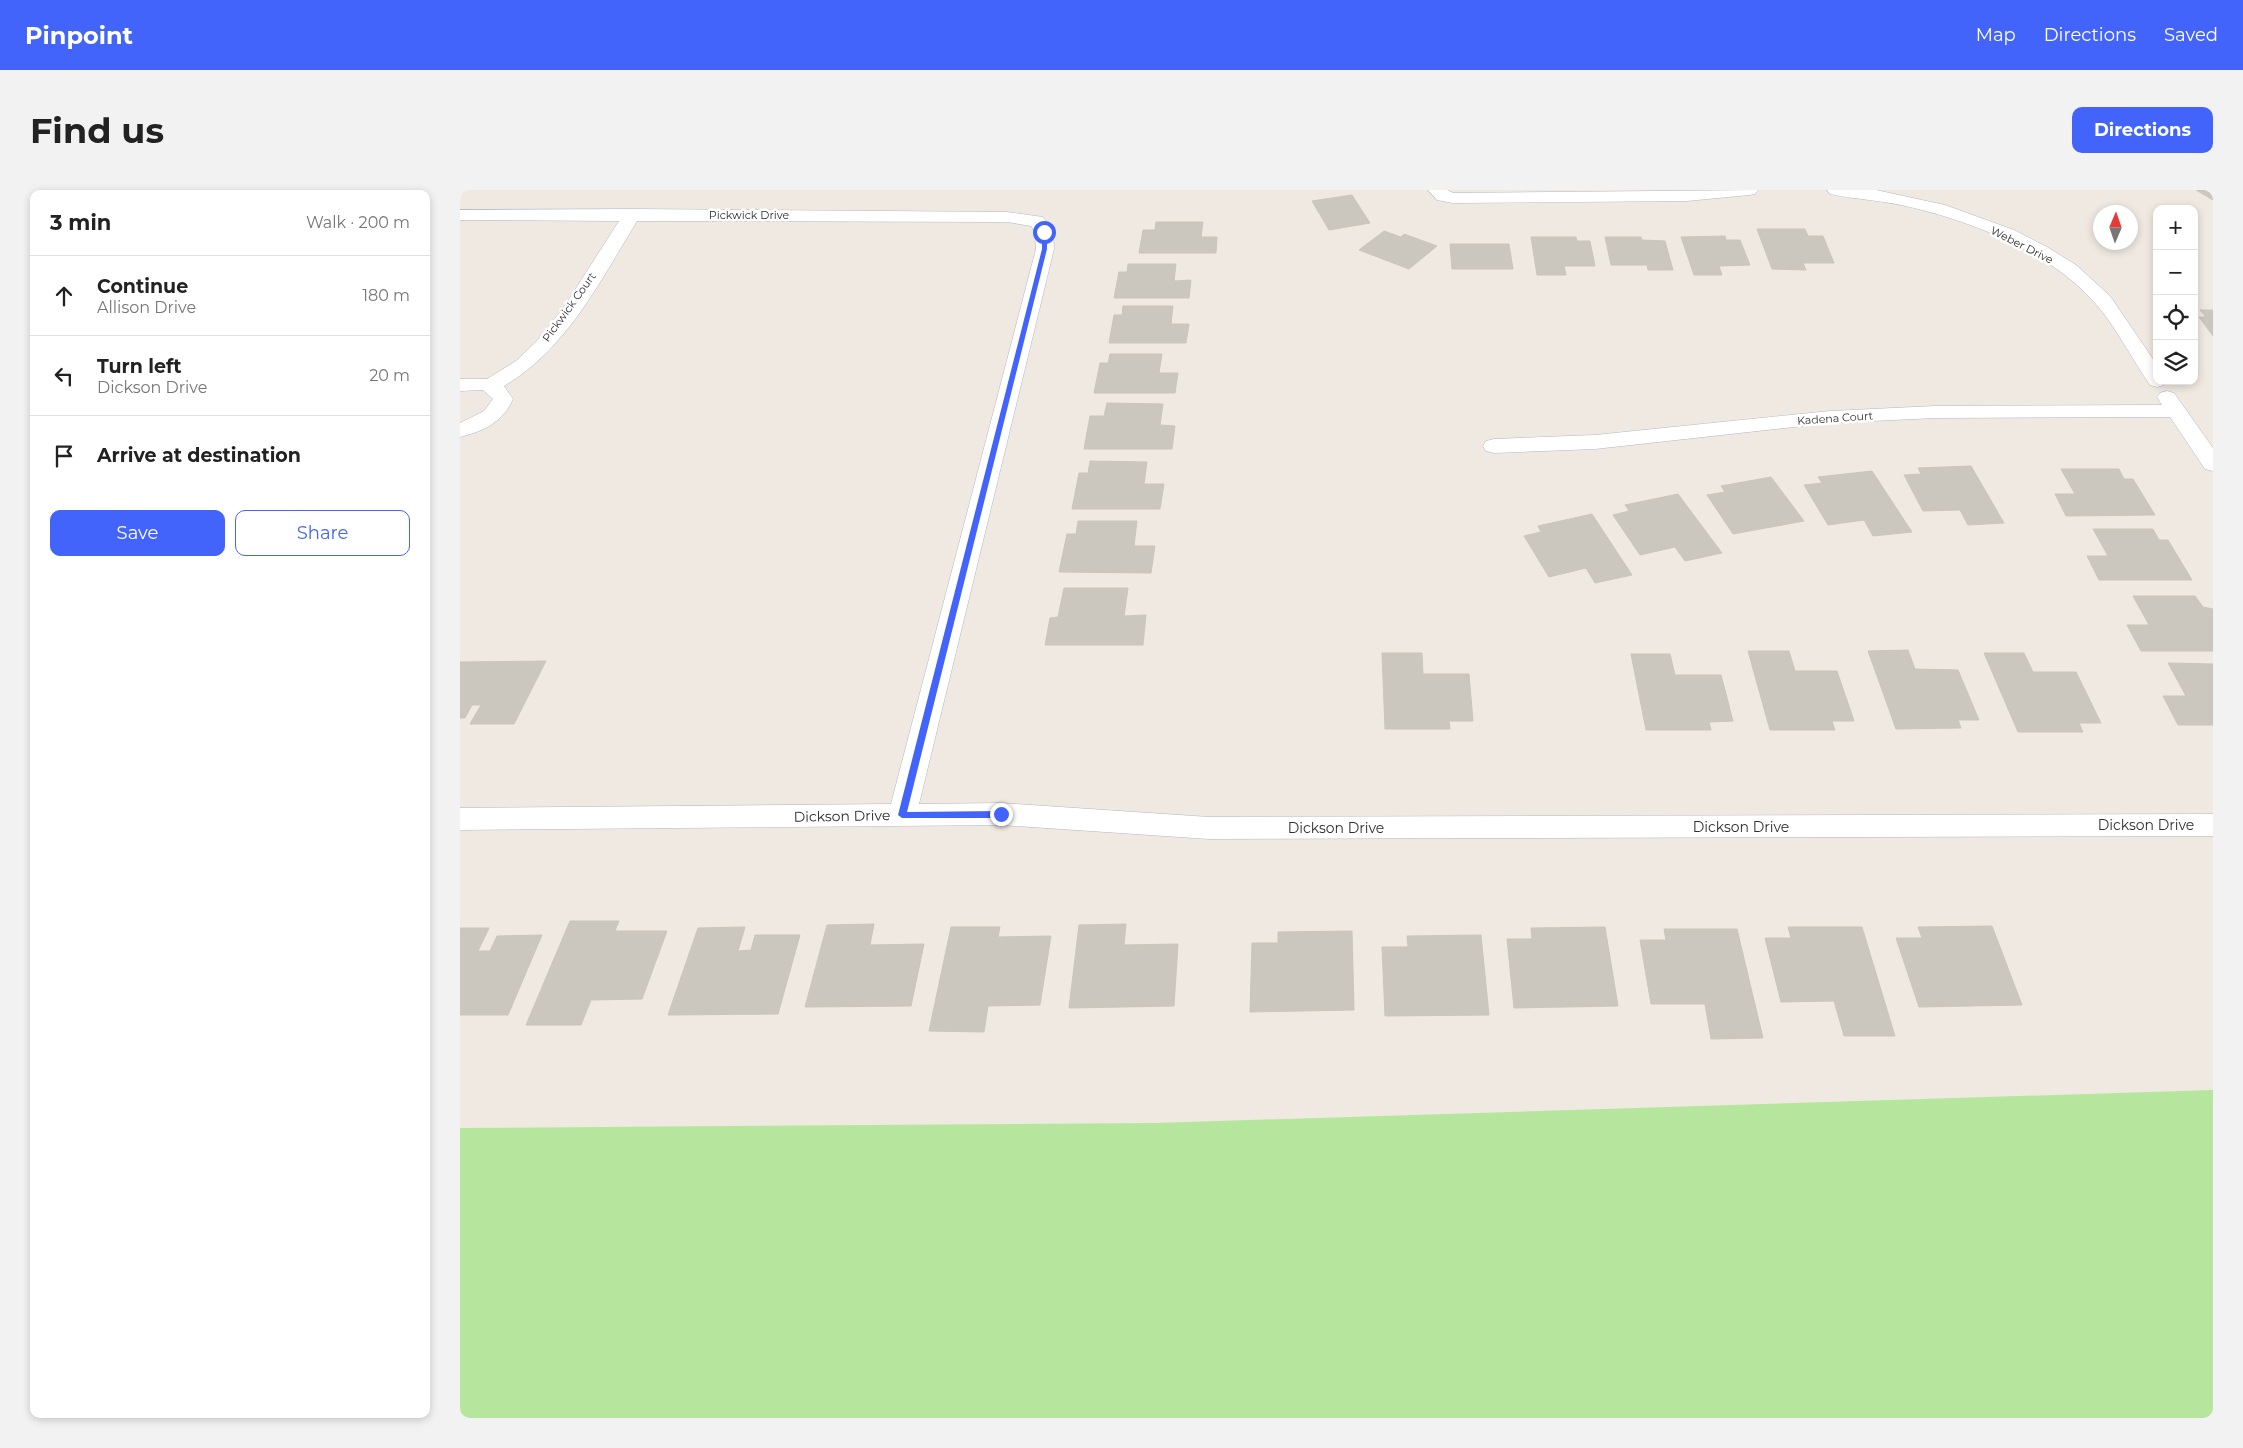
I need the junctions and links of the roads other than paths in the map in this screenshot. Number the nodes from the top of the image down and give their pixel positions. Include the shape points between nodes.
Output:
1 (1437, 190) edge
2 (1749, 190) edge
3 (1836, 190) edge
4 (632, 214) junction
5 (460, 215) edge
6 (2153, 375) edge
7 (460, 385) edge
8 (2160, 385) edge
9 (491, 386) junction
10 (2177, 411) junction
11 (460, 430) edge
12 (1494, 446) dead end
13 (2213, 464) edge
14 (902, 815) junction
15 (460, 819) edge
16 (2213, 825) edge

1 - 2 street via 1443,196 1453,198 1687,196
3 - 6 street, Weber Drive via 1896,198 1945,212 2037,250 2067,268 2094,291
4 - 5 street, Pickwick Drive
4 - 9 street, Pickwick Court via 556,329 526,362
4 - 14 street, Pickwick Drive via 1007,217 1037,221 1044,232 1045,249
7 - 9 street
8 - 10 street, Weber Drive
9 - 11 street via 500,391 503,399 500,408 490,418
10 - 12 street, Kadena Court via 1936,412 1744,425 1595,442
10 - 13 street, Weber Drive
14 - 15 street, Dickson Drive
14 - 16 street, Dickson Drive via 1001,814 1209,828

